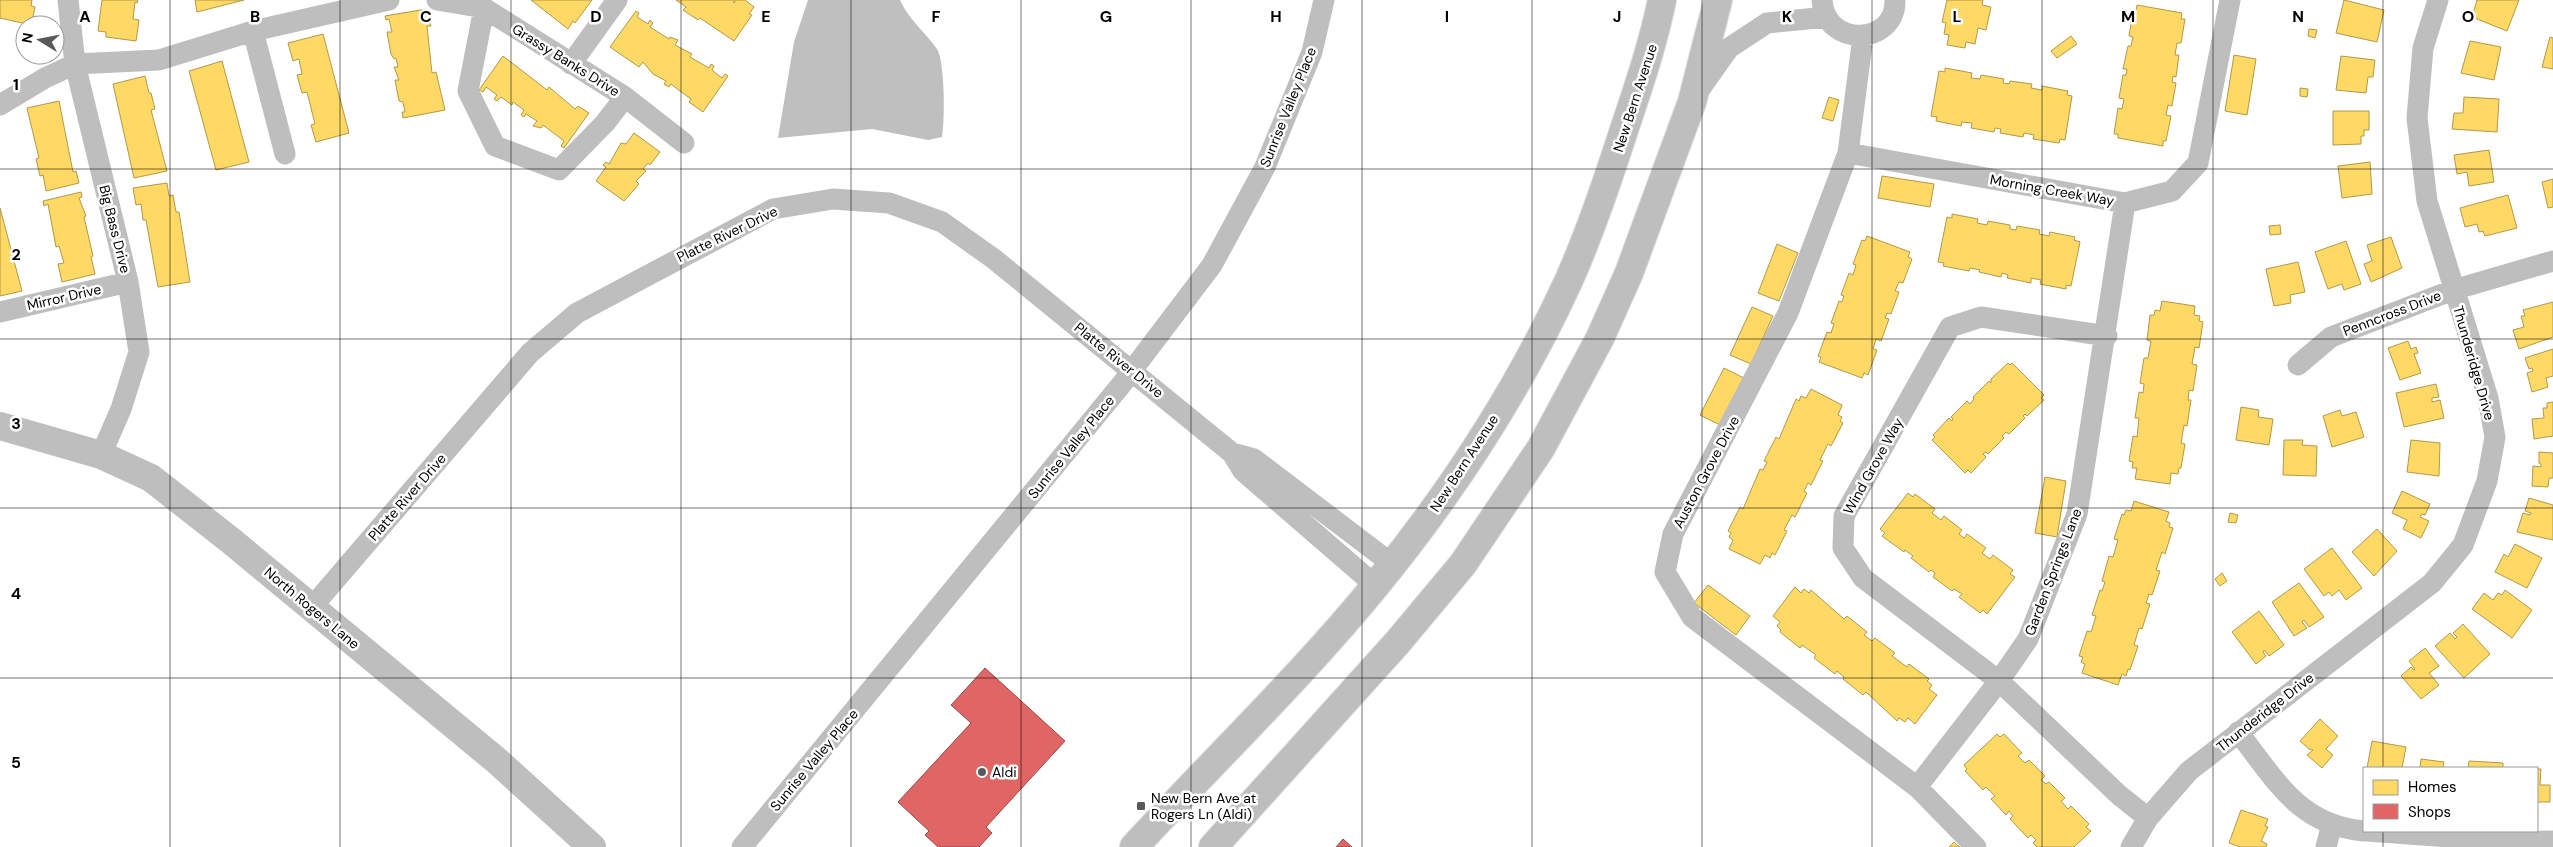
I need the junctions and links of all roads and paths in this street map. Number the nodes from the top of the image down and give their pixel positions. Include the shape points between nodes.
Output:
1 (68, 0) edge
2 (388, 0) edge
3 (437, 0) edge
4 (618, 0) edge
5 (1324, 0) edge
6 (1662, 0) edge
7 (1718, 0) edge
8 (1895, 0) edge
9 (2230, 0) edge
10 (2438, 0) edge
11 (484, 8) junction
12 (1825, 9) edge
13 (253, 32) junction
14 (1863, 36) junction
15 (75, 64) junction
16 (571, 64) junction
17 (625, 97) junction
18 (1692, 102) junction
19 (0, 105) edge
20 (684, 143) dead end
21 (1848, 153) junction
22 (285, 154) dead end
23 (2125, 203) junction
24 (2553, 262) edge
25 (128, 282) junction
26 (2452, 290) junction
27 (0, 312) edge
28 (2107, 336) junction
29 (2298, 365) dead end
30 (1132, 370) junction
31 (0, 426) edge
32 (101, 454) junction
33 (1384, 575) junction
34 (312, 607) junction
35 (1999, 681) junction
36 (2238, 732) junction
37 (1917, 787) junction
38 (2148, 818) junction
39 (2332, 824) junction
40 (2363, 830) edge
41 (2380, 832) edge
42 (2553, 841) edge
43 (592, 847) edge
44 (742, 847) edge
45 (1134, 847) edge
46 (1213, 847) edge
47 (1976, 847) edge
48 (2131, 847) edge
49 (2326, 847) edge

1 - 15 street, Big Bass Drive
2 - 13 street
3 - 11 street, Grassy Banks Drive
4 - 16 street
5 - 30 street, Sunrise Valley Place via 1312,52 1265,167 1212,266
6 - 33 main road, New Bern Avenue via 1654,38 1601,202 1569,280 1487,432 1434,510
7 - 18 main road
8 - 14 street via 1891,16 1884,26
9 - 23 street, Morning Creek Way via 2198,163 2172,191
10 - 26 street, Thunderidge Drive via 2423,48 2417,118 2427,201
11 - 16 street, Grassy Banks Drive
11 - 17 street via 468,91 495,146 559,170 605,123
12 - 14 street via 1840,31
12 - 18 street via 1768,24 1729,48
13 - 15 street via 159,60
13 - 22 street
14 - 21 street, Auston Grove Drive
15 - 19 street
15 - 25 street, Big Bass Drive
16 - 17 street, Grassy Banks Drive
17 - 20 street, Grassy Banks Drive
18 - 46 main road via 1629,273 1600,338 1541,448 1463,564 1397,643
21 - 23 street, Morning Creek Way
21 - 37 street, Auston Grove Drive via 1788,313 1673,534 1665,572 1692,617
23 - 28 street, Garden Springs Lane
24 - 26 street, Penncross Drive
25 - 27 street, Mirror Drive
25 - 32 street, Big Bass Drive via 139,352 121,409
26 - 29 street, Penncross Drive via 2331,337
26 - 36 street, Thunderidge Drive via 2488,398 2495,437 2487,481 2463,545 2432,583
28 - 35 street, Garden Springs Lane via 2078,514 2028,639
28 - 35 street, Wind Grove Way via 1981,317 1950,326 1844,516 1843,548 1863,578
30 - 33 street, Platte River Drive via 1232,453 1254,459
30 - 34 street, Platte River Drive via 994,259 942,222 880,202 832,199 773,209 577,313 530,353
30 - 44 street, Sunrise Valley Place
31 - 32 main road, North Rogers Lane
32 - 34 main road, North Rogers Lane via 151,478
33 - 45 main road, New Bern Avenue via 1310,660
34 - 43 main road, North Rogers Lane via 496,760
35 - 37 street, Garden Springs Lane
35 - 38 street, Wind Grove Way
36 - 38 street, Thunderidge Drive via 2189,771
36 - 39 street via 2294,803 2322,822
37 - 47 street, Auston Grove Drive
38 - 48 street, Thunderidge Drive
39 - 40 street
39 - 49 street
41 - 42 street via 2518,842

